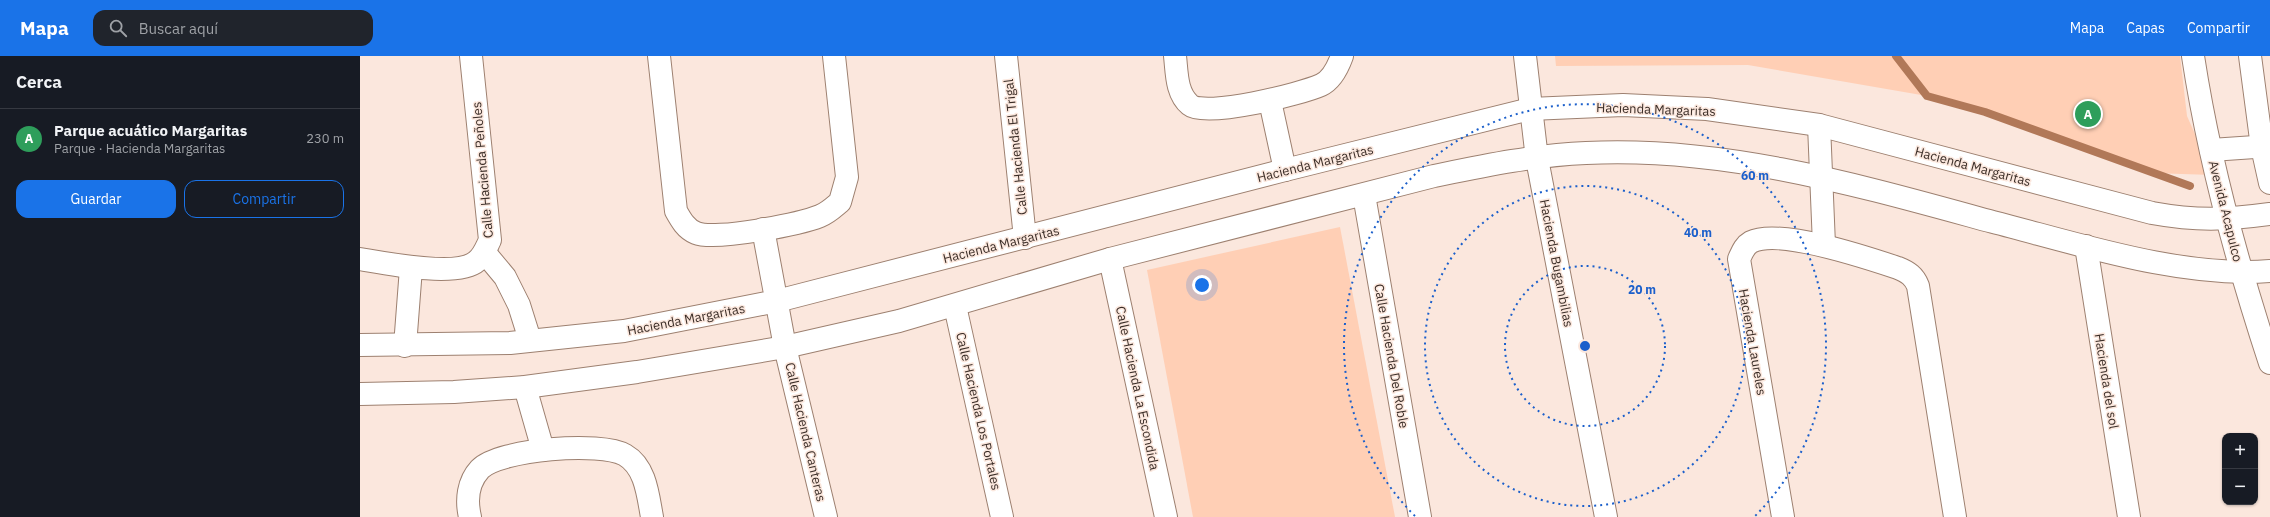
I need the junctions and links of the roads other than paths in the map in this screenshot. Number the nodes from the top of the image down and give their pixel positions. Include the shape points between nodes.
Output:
1 (471, 56) edge
2 (658, 56) edge
3 (834, 56) edge
4 (1006, 56) edge
5 (1175, 56) edge
6 (1342, 56) edge
7 (1525, 56) edge
8 (2193, 56) edge
9 (2250, 56) edge
10 (1270, 101) junction
11 (1530, 109) junction
12 (1819, 125) junction
13 (2266, 147) edge
14 (2211, 150) junction
15 (1537, 159) junction
16 (1285, 170) junction
17 (1821, 176) junction
18 (2270, 183) edge
19 (1364, 195) junction
20 (2270, 214) edge
21 (2227, 220) junction
22 (763, 229) junction
23 (1025, 238) junction
24 (1824, 245) junction
25 (2086, 246) junction
26 (484, 253) junction
27 (360, 259) edge
28 (1110, 259) junction
29 (411, 268) junction
30 (2270, 271) edge
31 (2241, 273) junction
32 (777, 301) junction
33 (956, 306) junction
34 (530, 340) junction
35 (360, 345) edge
36 (405, 346) junction
37 (786, 347) junction
38 (2270, 363) edge
39 (526, 387) junction
40 (360, 394) edge
41 (543, 450) junction
42 (470, 517) edge
43 (652, 517) edge
44 (826, 517) edge
45 (1002, 517) edge
46 (1166, 517) edge
47 (1420, 517) edge
48 (1606, 517) edge
49 (1783, 517) edge
50 (1955, 517) edge
51 (2129, 517) edge

1 - 26 street, Calle Hacienda Peñoles via 490,240
2 - 22 street via 676,211 682,223 696,233 711,236
3 - 22 street via 847,176 840,202 820,216
4 - 23 street, Calle Hacienda El Trigal
5 - 10 street via 1178,85 1182,96 1195,108 1202,110
6 - 10 street via 1332,77 1322,85
7 - 11 street, Hacienda Bugambilias
8 - 14 street, Avenida Acapulco via 2199,99
9 - 13 street
10 - 16 street
11 - 12 street, Hacienda Margaritas via 1623,105 1707,109
11 - 15 street, Hacienda Bugambilias
11 - 16 street, Hacienda Margaritas
12 - 17 street
12 - 21 street, Hacienda Margaritas via 2152,213 2185,219
13 - 14 street
13 - 18 street
14 - 21 street, Avenida Acapulco
15 - 17 street via 1584,152 1668,154
15 - 19 street via 1474,167
15 - 48 street, Hacienda Bugambilias
16 - 23 street, Hacienda Margaritas
17 - 24 street
17 - 25 street
19 - 28 street
19 - 47 street, Calle Hacienda Del Roble
20 - 21 street, Hacienda Margaritas
21 - 31 street, Avenida Acapulco
22 - 32 street, Calle Hacienda Canteras
23 - 32 street, Hacienda Margaritas
24 - 49 street, Hacienda Laureles via 1763,240 1751,242 1743,249 1739,259
24 - 50 street, Hacienda Laureles via 1898,268 1910,273 1915,279
25 - 31 street via 2184,267
25 - 51 street, Hacienda del sol
26 - 29 street, Calle Hacienda Peñoles via 477,262 466,267
26 - 34 street via 505,277 519,305
27 - 29 street, Calle Hacienda Peñoles
28 - 33 street
28 - 46 street, Calle Hacienda La Escondida
29 - 36 street
30 - 31 street
31 - 38 street, Avenida Acapulco
32 - 34 street, Hacienda Margaritas via 624,331
32 - 37 street, Calle Hacienda Canteras
33 - 37 street
33 - 45 street, Calle Hacienda Los Portales
34 - 36 street, Hacienda Margaritas
35 - 36 street, Hacienda Margaritas
37 - 39 street
37 - 44 street, Calle Hacienda Canteras
39 - 40 street
39 - 41 street
41 - 42 street via 492,460 480,469 470,484
41 - 43 street via 608,449 625,455 637,466 644,480

